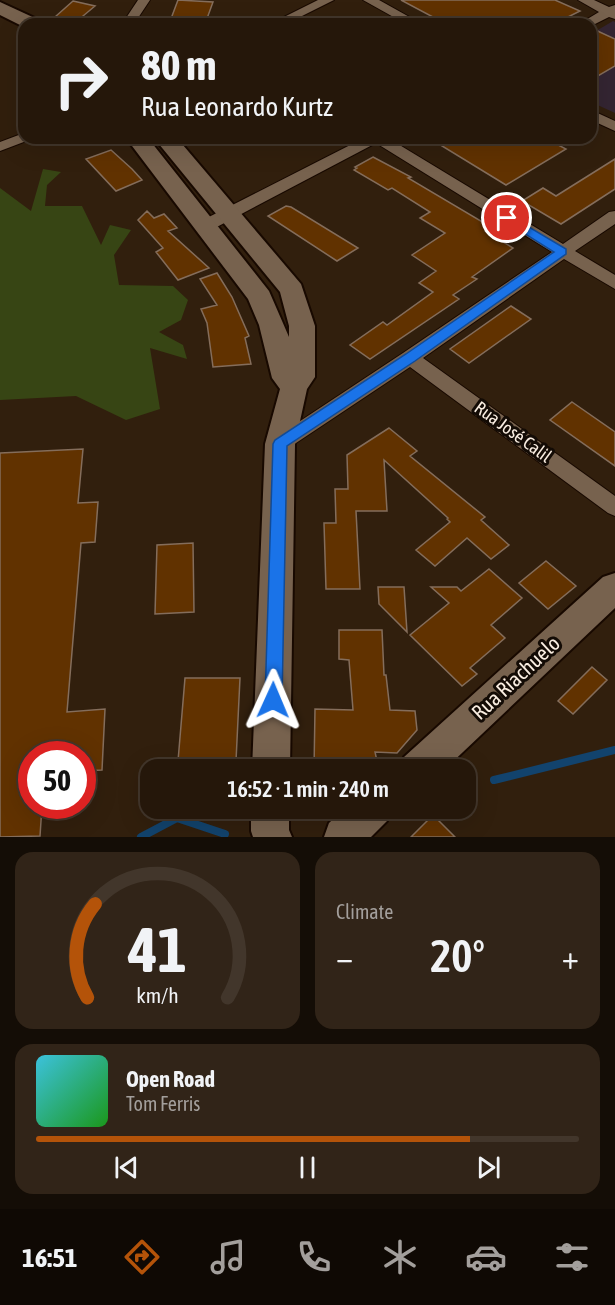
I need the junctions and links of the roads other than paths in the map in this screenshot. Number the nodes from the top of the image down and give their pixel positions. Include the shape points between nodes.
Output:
1 (144, 0) edge
2 (328, 0) edge
3 (369, 0) edge
4 (584, 0) edge
5 (0, 8) edge
6 (613, 12) edge
7 (0, 18) edge
8 (20, 18) edge
9 (132, 18) edge
10 (289, 18) edge
11 (404, 18) edge
12 (597, 19) edge
13 (18, 27) edge
14 (597, 117) edge
15 (615, 127) edge
16 (18, 140) edge
17 (142, 144) edge
18 (170, 144) edge
19 (365, 144) edge
20 (387, 144) edge
21 (0, 147) edge
22 (231, 214) junction
23 (615, 216) edge
24 (207, 225) junction
25 (562, 252) junction
26 (615, 284) edge
27 (410, 358) junction
28 (294, 387) junction
29 (280, 444) junction
30 (615, 507) edge
31 (615, 587) edge
32 (272, 759) edge
33 (429, 759) edge
34 (270, 819) edge
35 (362, 819) edge
36 (273, 837) edge
37 (343, 837) edge

1 - 9 street
2 - 10 street
3 - 11 street
4 - 6 street
5 - 8 main road
6 - 12 street
7 - 13 main road
14 - 15 street
16 - 21 street
17 - 24 main road
18 - 22 main road
19 - 22 street
20 - 25 street
22 - 24 street
22 - 28 main road via 292,290 302,326 301,377
23 - 25 street
24 - 28 main road via 260,297 286,378
25 - 26 street
25 - 27 street
27 - 29 street
27 - 30 street, Rua José Calil
28 - 29 main road
29 - 32 main road
31 - 33 main road, Rua Riachuelo
34 - 36 main road
35 - 37 main road

